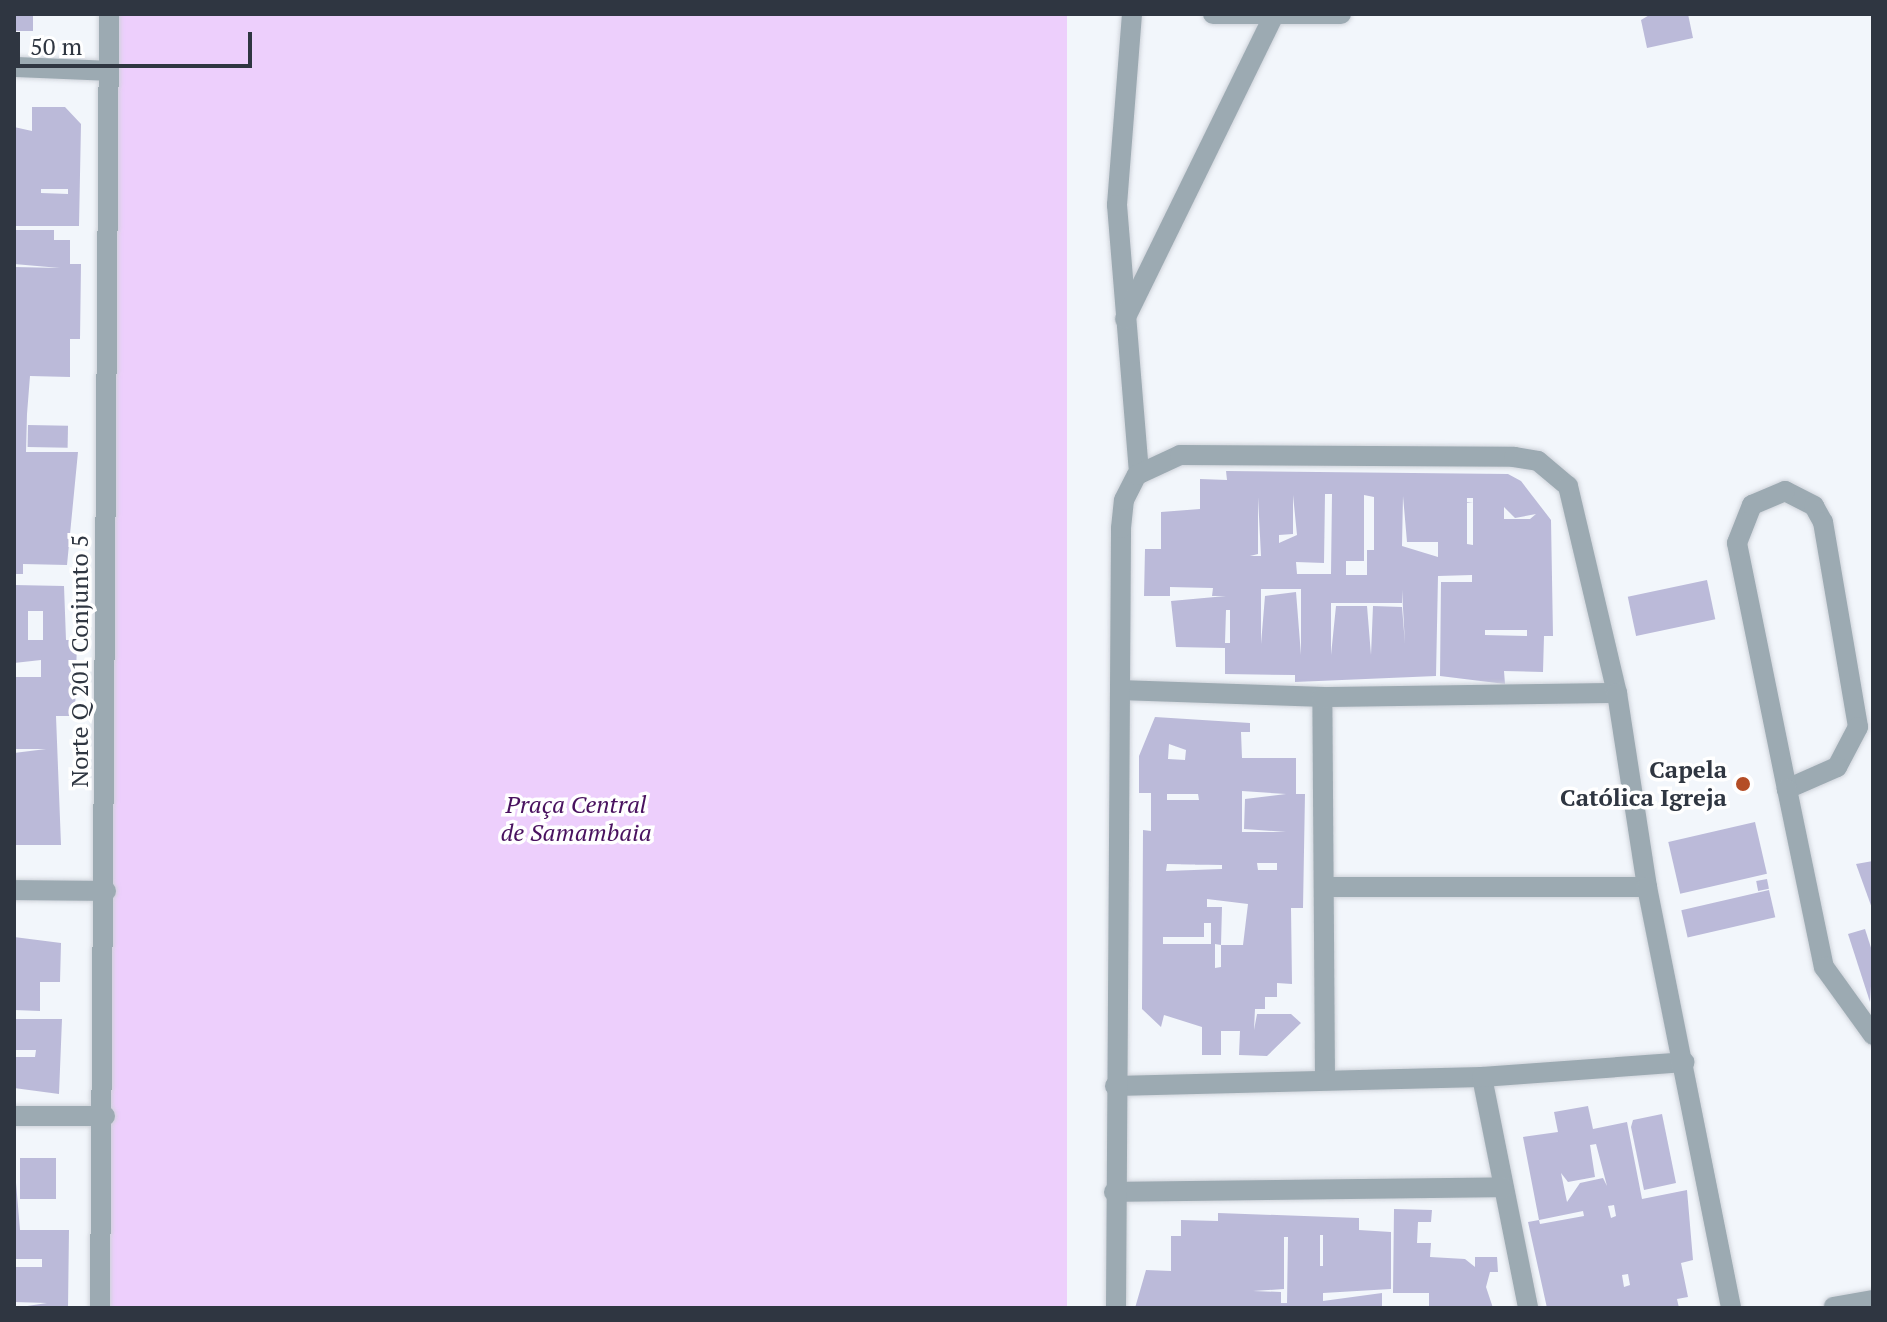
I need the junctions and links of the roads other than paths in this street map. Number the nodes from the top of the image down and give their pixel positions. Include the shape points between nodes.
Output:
1 (109, 14) edge
2 (1132, 14) edge
3 (1213, 14) edge
4 (1341, 14) edge
5 (1272, 19) junction
6 (14, 67) edge
7 (108, 71) junction
8 (1125, 319) junction
9 (1139, 474) junction
10 (1122, 690) junction
11 (1617, 693) junction
12 (1322, 697) junction
13 (1787, 789) junction
14 (1327, 887) junction
15 (1647, 887) junction
16 (14, 890) edge
17 (106, 891) junction
18 (1873, 1035) edge
19 (1684, 1062) junction
20 (1482, 1077) junction
21 (1325, 1080) junction
22 (1115, 1086) junction
23 (14, 1116) edge
24 (105, 1116) junction
25 (1503, 1187) junction
26 (1114, 1192) junction
27 (1873, 1299) edge
28 (1833, 1306) edge
29 (100, 1308) edge
30 (1116, 1308) edge
31 (1528, 1308) edge
32 (1731, 1308) edge

1 - 7 street, Norte Q 201 Conjunto 5
2 - 8 street via 1117,205
3 - 5 street
4 - 5 street
5 - 8 street
6 - 7 street
7 - 17 street, Norte Q 201 Conjunto 5
8 - 9 street
9 - 10 street via 1122,514
9 - 11 street via 1180,455 1538,461 1575,503
10 - 12 street
10 - 22 street
11 - 12 street
11 - 15 street
12 - 14 street
13 - 13 street via 1737,543 1752,505 1785,491 1814,506 1823,522 1858,727 1837,767
13 - 18 street via 1824,967
14 - 15 street
14 - 21 street
15 - 19 street
16 - 17 street
17 - 24 street, Norte Q 201 Conjunto 5
19 - 20 street
19 - 32 street
20 - 21 street
20 - 25 street
21 - 22 street
22 - 26 street
23 - 24 street
24 - 29 street, Norte Q 201 Conjunto 5
25 - 26 street
25 - 31 street
26 - 30 street
27 - 28 lane

